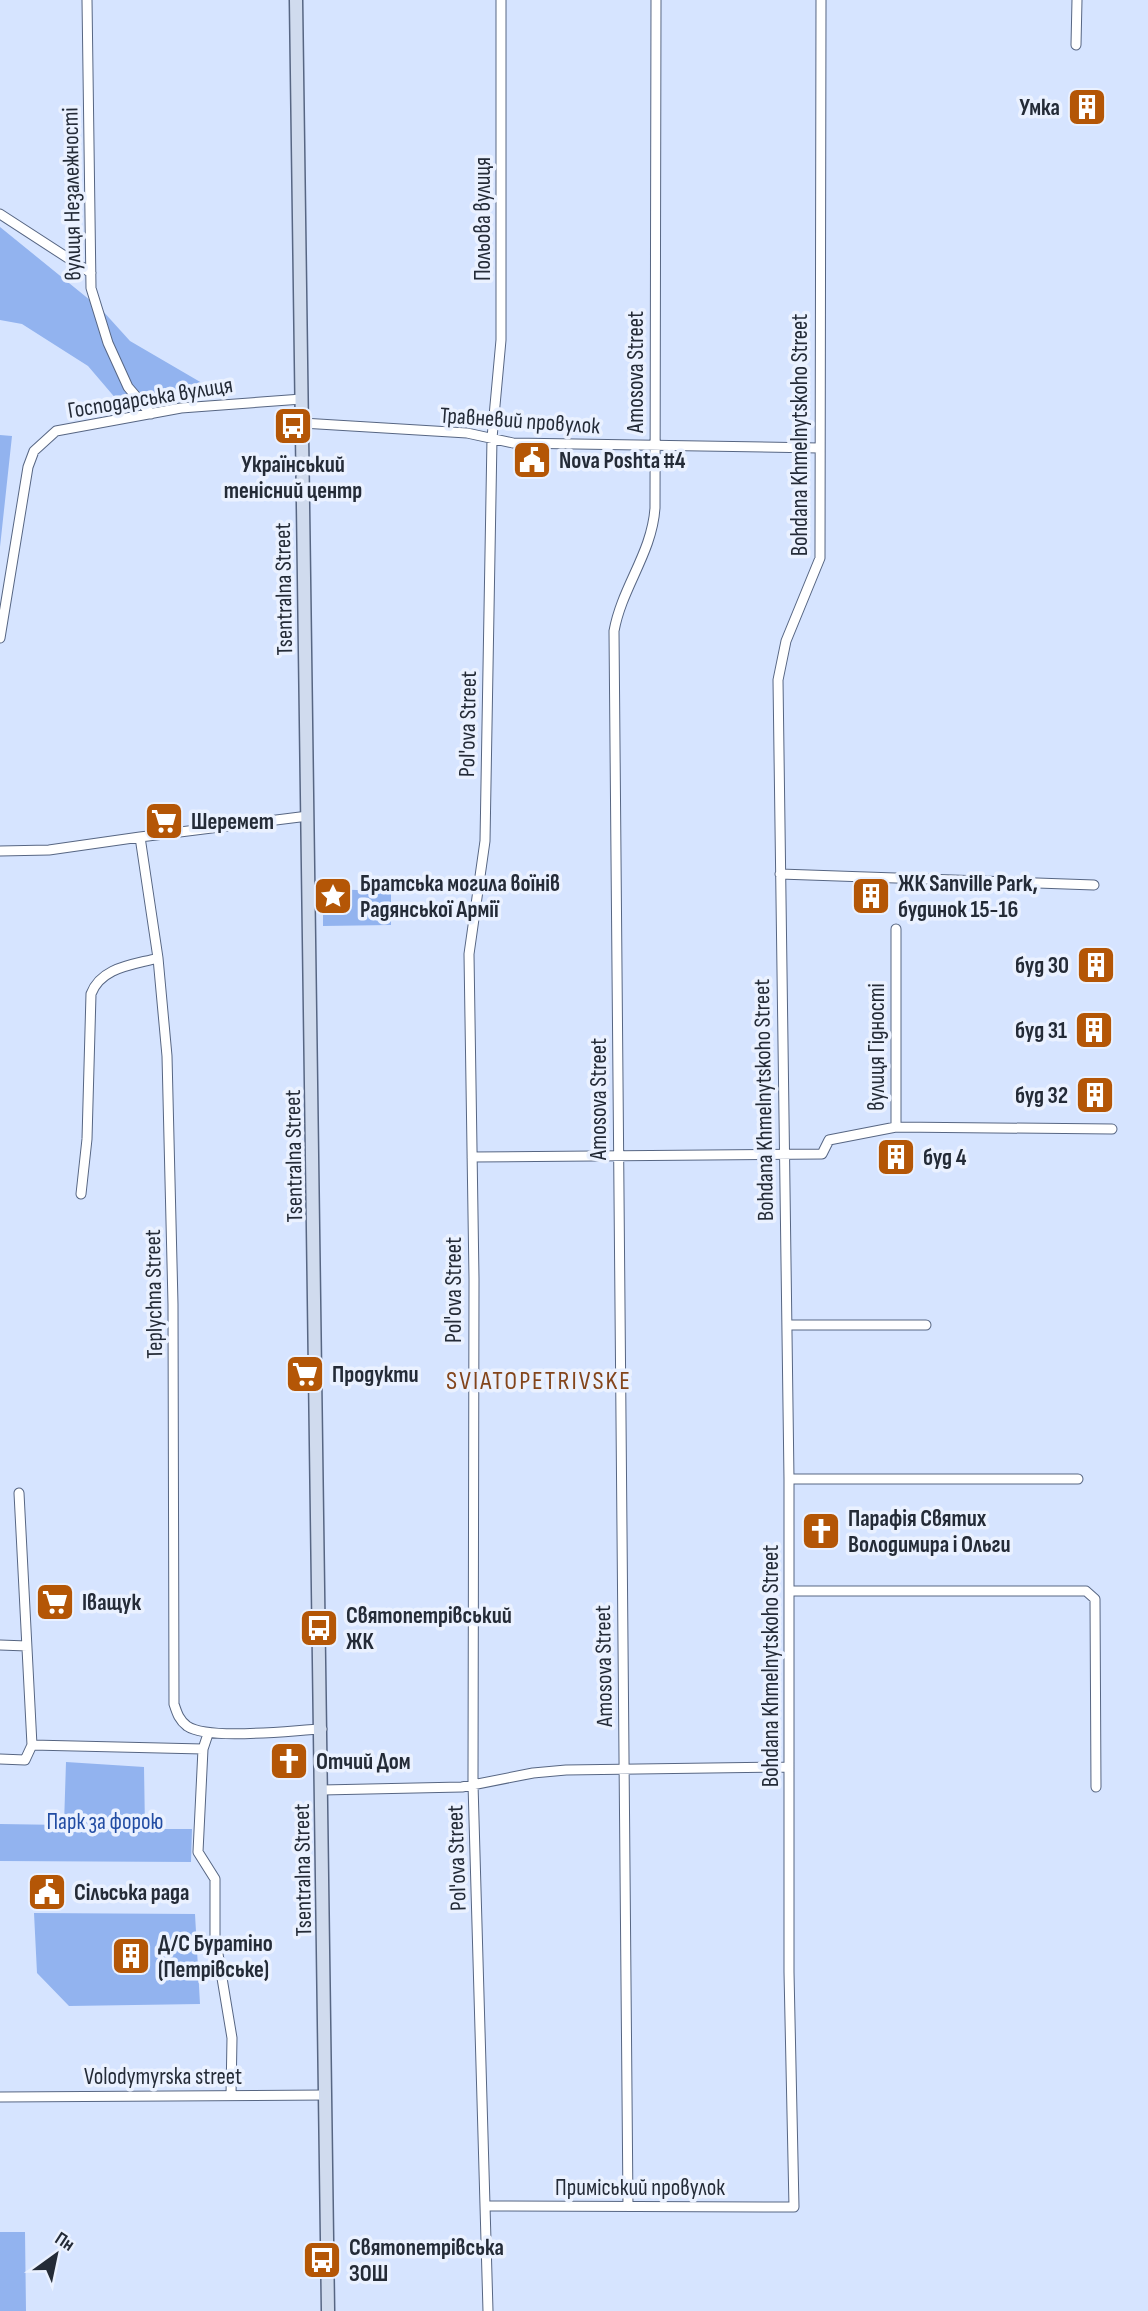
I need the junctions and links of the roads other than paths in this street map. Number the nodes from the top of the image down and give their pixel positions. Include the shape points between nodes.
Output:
1 (87, 0) edge
2 (296, 0) edge
3 (501, 0) edge
4 (656, 0) edge
5 (821, 0) edge
6 (1077, 0) edge
7 (1076, 45) dead end
8 (0, 214) edge
9 (91, 273) junction
10 (302, 399) junction
11 (151, 414) junction
12 (302, 423) junction
13 (492, 438) junction
14 (654, 447) junction
15 (819, 448) junction
16 (0, 638) edge
17 (308, 816) junction
18 (140, 837) junction
19 (0, 851) edge
20 (780, 874) junction
21 (1094, 885) dead end
22 (896, 929) dead end
23 (158, 958) junction
24 (896, 1127) junction
25 (1112, 1129) dead end
26 (783, 1154) junction
27 (617, 1156) junction
28 (472, 1157) junction
29 (81, 1194) dead end
30 (787, 1325) junction
31 (926, 1325) dead end
32 (789, 1479) junction
33 (1078, 1479) dead end
34 (19, 1493) dead end
35 (790, 1591) junction
36 (0, 1645) edge
37 (27, 1646) junction
38 (322, 1729) junction
39 (208, 1734) junction
40 (32, 1745) junction
41 (203, 1749) junction
42 (0, 1759) edge
43 (789, 1767) junction
44 (623, 1769) junction
45 (473, 1784) junction
46 (1096, 1787) dead end
47 (322, 1790) junction
48 (231, 2095) junction
49 (326, 2095) junction
50 (0, 2097) edge
51 (487, 2206) junction
52 (628, 2206) junction
53 (794, 2207) joint
54 (328, 2311) edge
55 (488, 2311) edge

1 - 9 street, вулиця Незалежності
2 - 10 main road, Tsentralna Street
3 - 13 street, Польова вулиця via 501,340
4 - 14 street, Amosova Street
5 - 15 street, Bohdana Khmelnytskoho Street
6 - 7 street
8 - 9 street
9 - 11 street, вулиця Незалежності via 108,344 128,387
10 - 11 street, Господарська вулиця via 223,403
10 - 12 main road, Tsentralna Street
11 - 16 street, Господарська вулиця via 56,431 34,451
12 - 13 street, Травневий провулок
12 - 17 main road, Tsentralna Street
13 - 14 street, Травневий провулок via 513,443
13 - 28 street, Pol'ova Street via 485,841 469,954
14 - 15 street, Травневий провулок
14 - 27 street, Amosova Street via 654,528 614,631
15 - 20 street, Bohdana Khmelnytskoho Street via 820,558 779,667
17 - 18 street
17 - 38 main road, Tsentralna Street
18 - 19 street via 49,850
18 - 23 street, Teplychna Street
20 - 21 street
20 - 26 street, Bohdana Khmelnytskoho Street
22 - 24 street, вулиця Гідності
23 - 29 street via 104,974 91,994
23 - 39 street, Teplychna Street via 167,1056 173,1304 174,1703 180,1720
24 - 25 street
24 - 26 street, вулиця Гідності via 829,1140 822,1154
26 - 27 street
26 - 30 street, Bohdana Khmelnytskoho Street
27 - 28 street
27 - 44 street, Amosova Street
28 - 45 street, Pol'ova Street
30 - 31 street
30 - 32 street, Bohdana Khmelnytskoho Street
32 - 33 street
32 - 35 street, Bohdana Khmelnytskoho Street
34 - 37 street
35 - 43 street, Bohdana Khmelnytskoho Street
35 - 46 street via 1086,1591 1095,1599
36 - 37 street
37 - 40 street
38 - 39 street
38 - 47 main road, Tsentralna Street
39 - 41 street
40 - 41 street
40 - 42 street via 25,1760
41 - 48 street via 198,1852 215,1879 215,1936 232,2038
43 - 44 street
43 - 53 street, Bohdana Khmelnytskoho Street
44 - 45 street via 533,1773
44 - 52 street, Amosova Street
45 - 47 street
45 - 51 street, Pol'ova Street
47 - 49 main road, Tsentralna Street
48 - 49 street, Volodymyrska street
48 - 50 street, Volodymyrska street
49 - 54 main road, Tsentralna Street
51 - 52 street, Приміський провулок
51 - 55 street, Pol'ova Street
52 - 53 street, Приміський провулок

